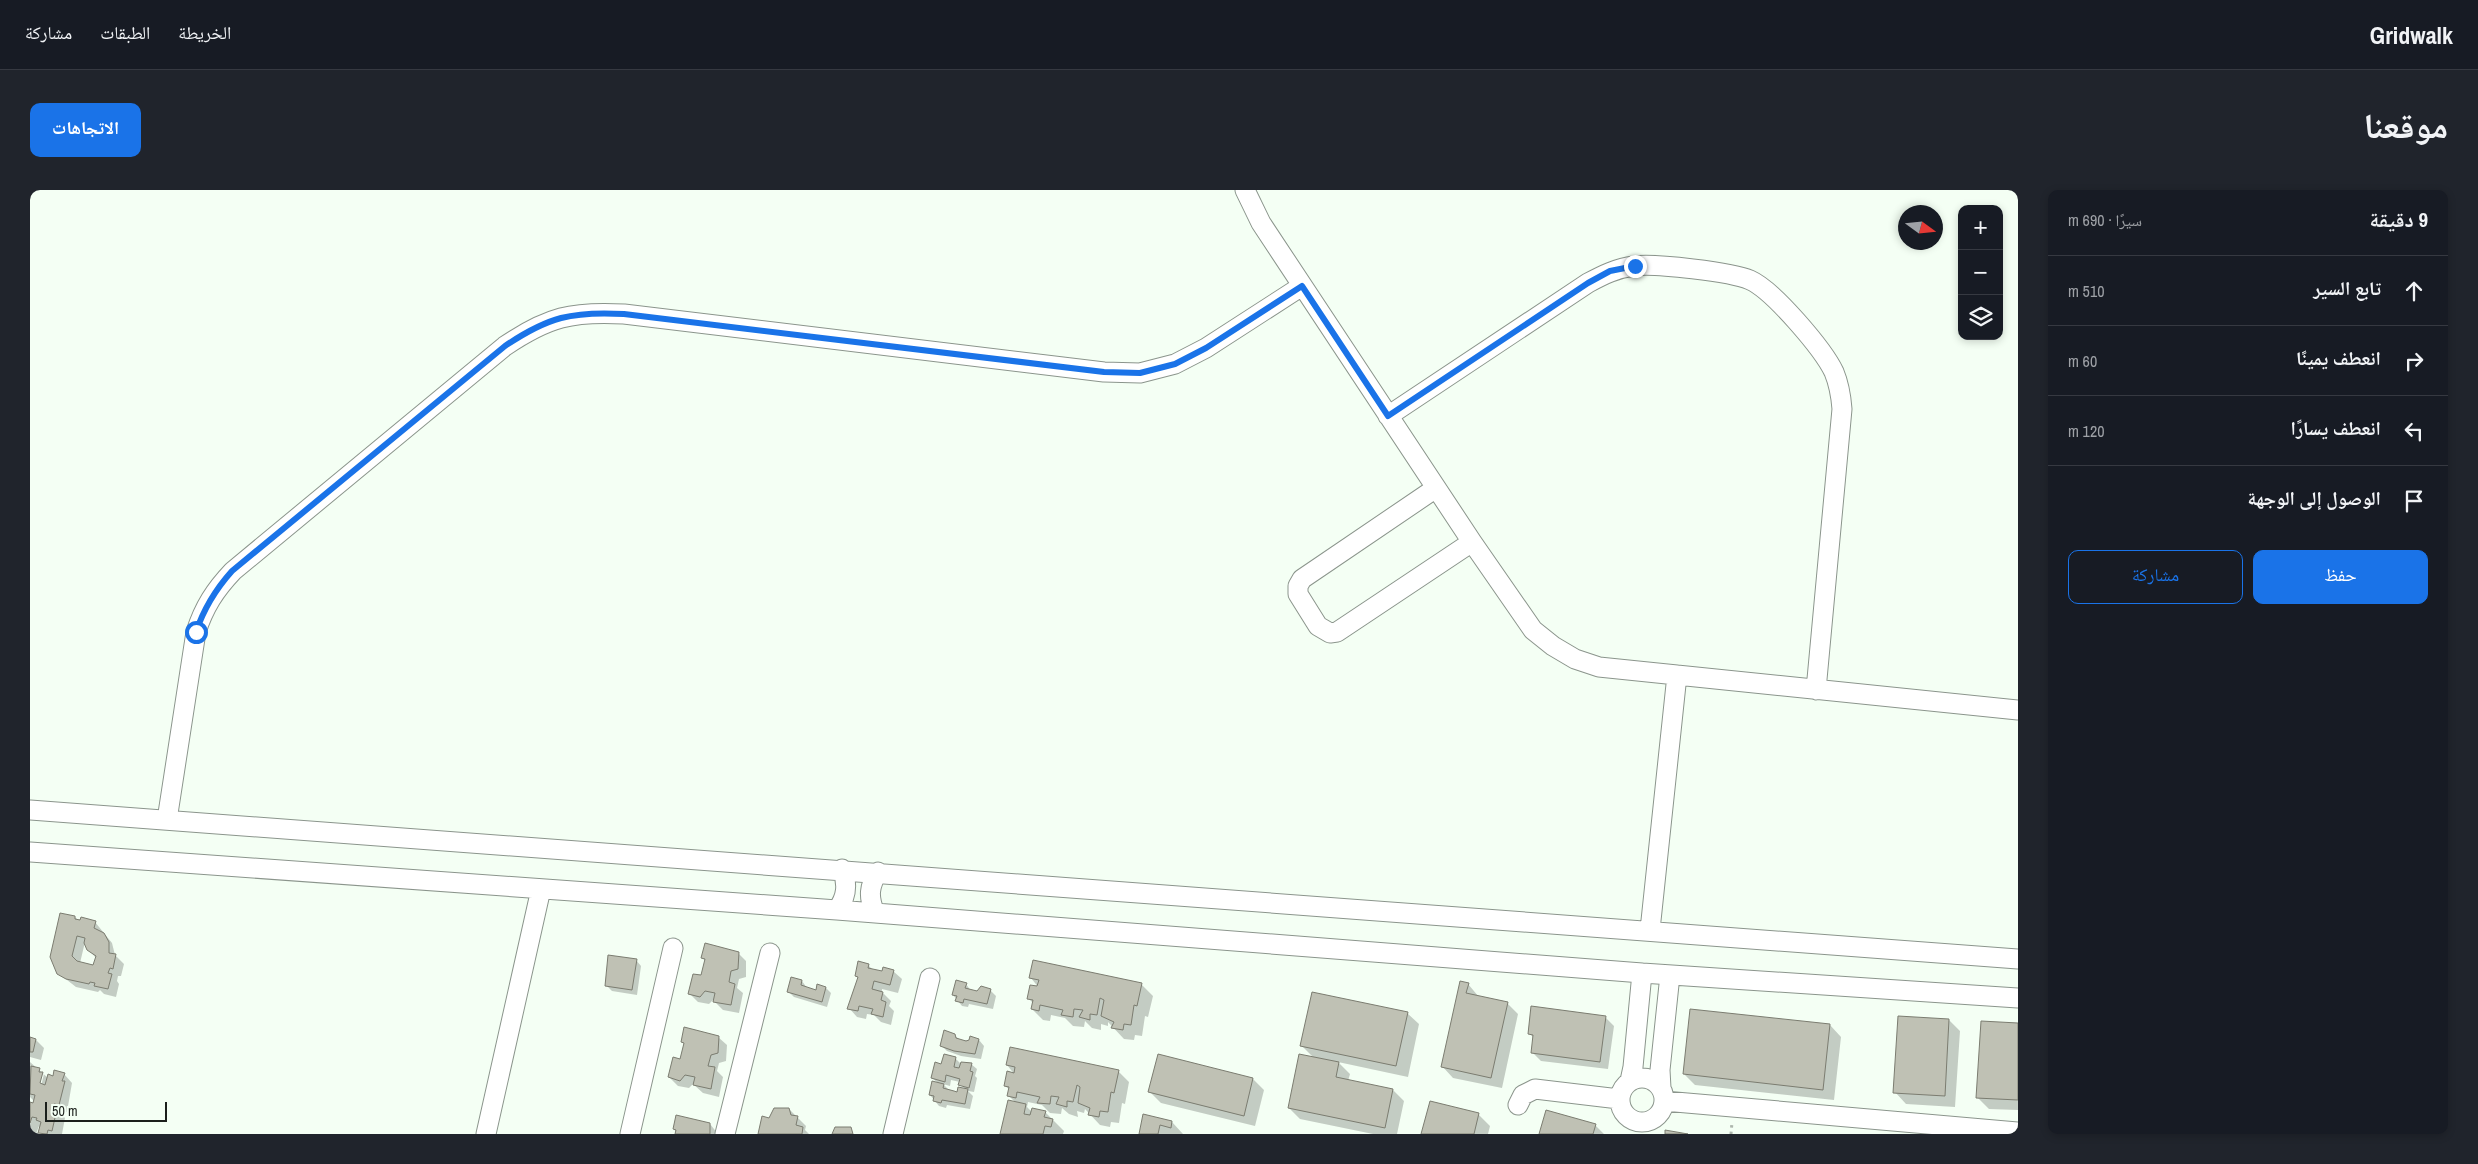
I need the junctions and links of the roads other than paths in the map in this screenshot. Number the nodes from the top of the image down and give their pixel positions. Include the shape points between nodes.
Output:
1 (1245, 190) edge
2 (1302, 286) junction
3 (1388, 416) junction
4 (1436, 488) junction
5 (1472, 542) junction
6 (1677, 675) junction
7 (1816, 690) junction
8 (2018, 710) edge
9 (30, 810) edge
10 (167, 820) junction
11 (30, 852) edge
12 (842, 869) junction
13 (878, 872) junction
14 (541, 889) junction
15 (837, 910) junction
16 (875, 913) junction
17 (1650, 930) junction
18 (673, 948) dead end
19 (770, 953) dead end
20 (2018, 959) edge
21 (1642, 974) junction
22 (1670, 975) junction
23 (930, 978) dead end
24 (2018, 998) edge
25 (1630, 1081) junction
26 (1662, 1094) junction
27 (1619, 1098) junction
28 (1518, 1105) dead end
29 (1632, 1127) edge
30 (1911, 1128) edge
31 (2018, 1132) edge
32 (486, 1134) edge
33 (630, 1134) edge
34 (725, 1134) edge
35 (893, 1134) edge

1 - 2 street via 1261,223
2 - 3 street
2 - 10 street via 1206,348 1175,364 1140,373 1104,372 624,314 576,314 531,328 232,571 216,589 196,632
3 - 4 street
3 - 7 street via 1610,271 1635,266 1734,275 1764,288 1777,298 1822,355 1840,389 1842,408
4 - 5 street
4 - 5 street via 1302,579 1298,594 1318,626 1330,633 1337,632
5 - 6 street via 1534,630 1553,646 1575,659 1599,667
6 - 7 street
6 - 17 street
7 - 8 street
9 - 10 street
10 - 12 street
11 - 14 street
12 - 13 street
12 - 15 street via 845,895
13 - 16 street via 870,887
13 - 17 street
14 - 15 street
14 - 32 street
15 - 16 street
16 - 21 street
17 - 20 street
18 - 33 street
19 - 34 street
21 - 22 street
21 - 25 street
22 - 24 street
22 - 26 street via 1660,1070
23 - 35 street
25 - 26 street via 1650,1079
25 - 27 street
26 - 29 street via 1659,1114
26 - 30 street
27 - 28 street via 1535,1090 1523,1094
27 - 29 street
30 - 31 street

